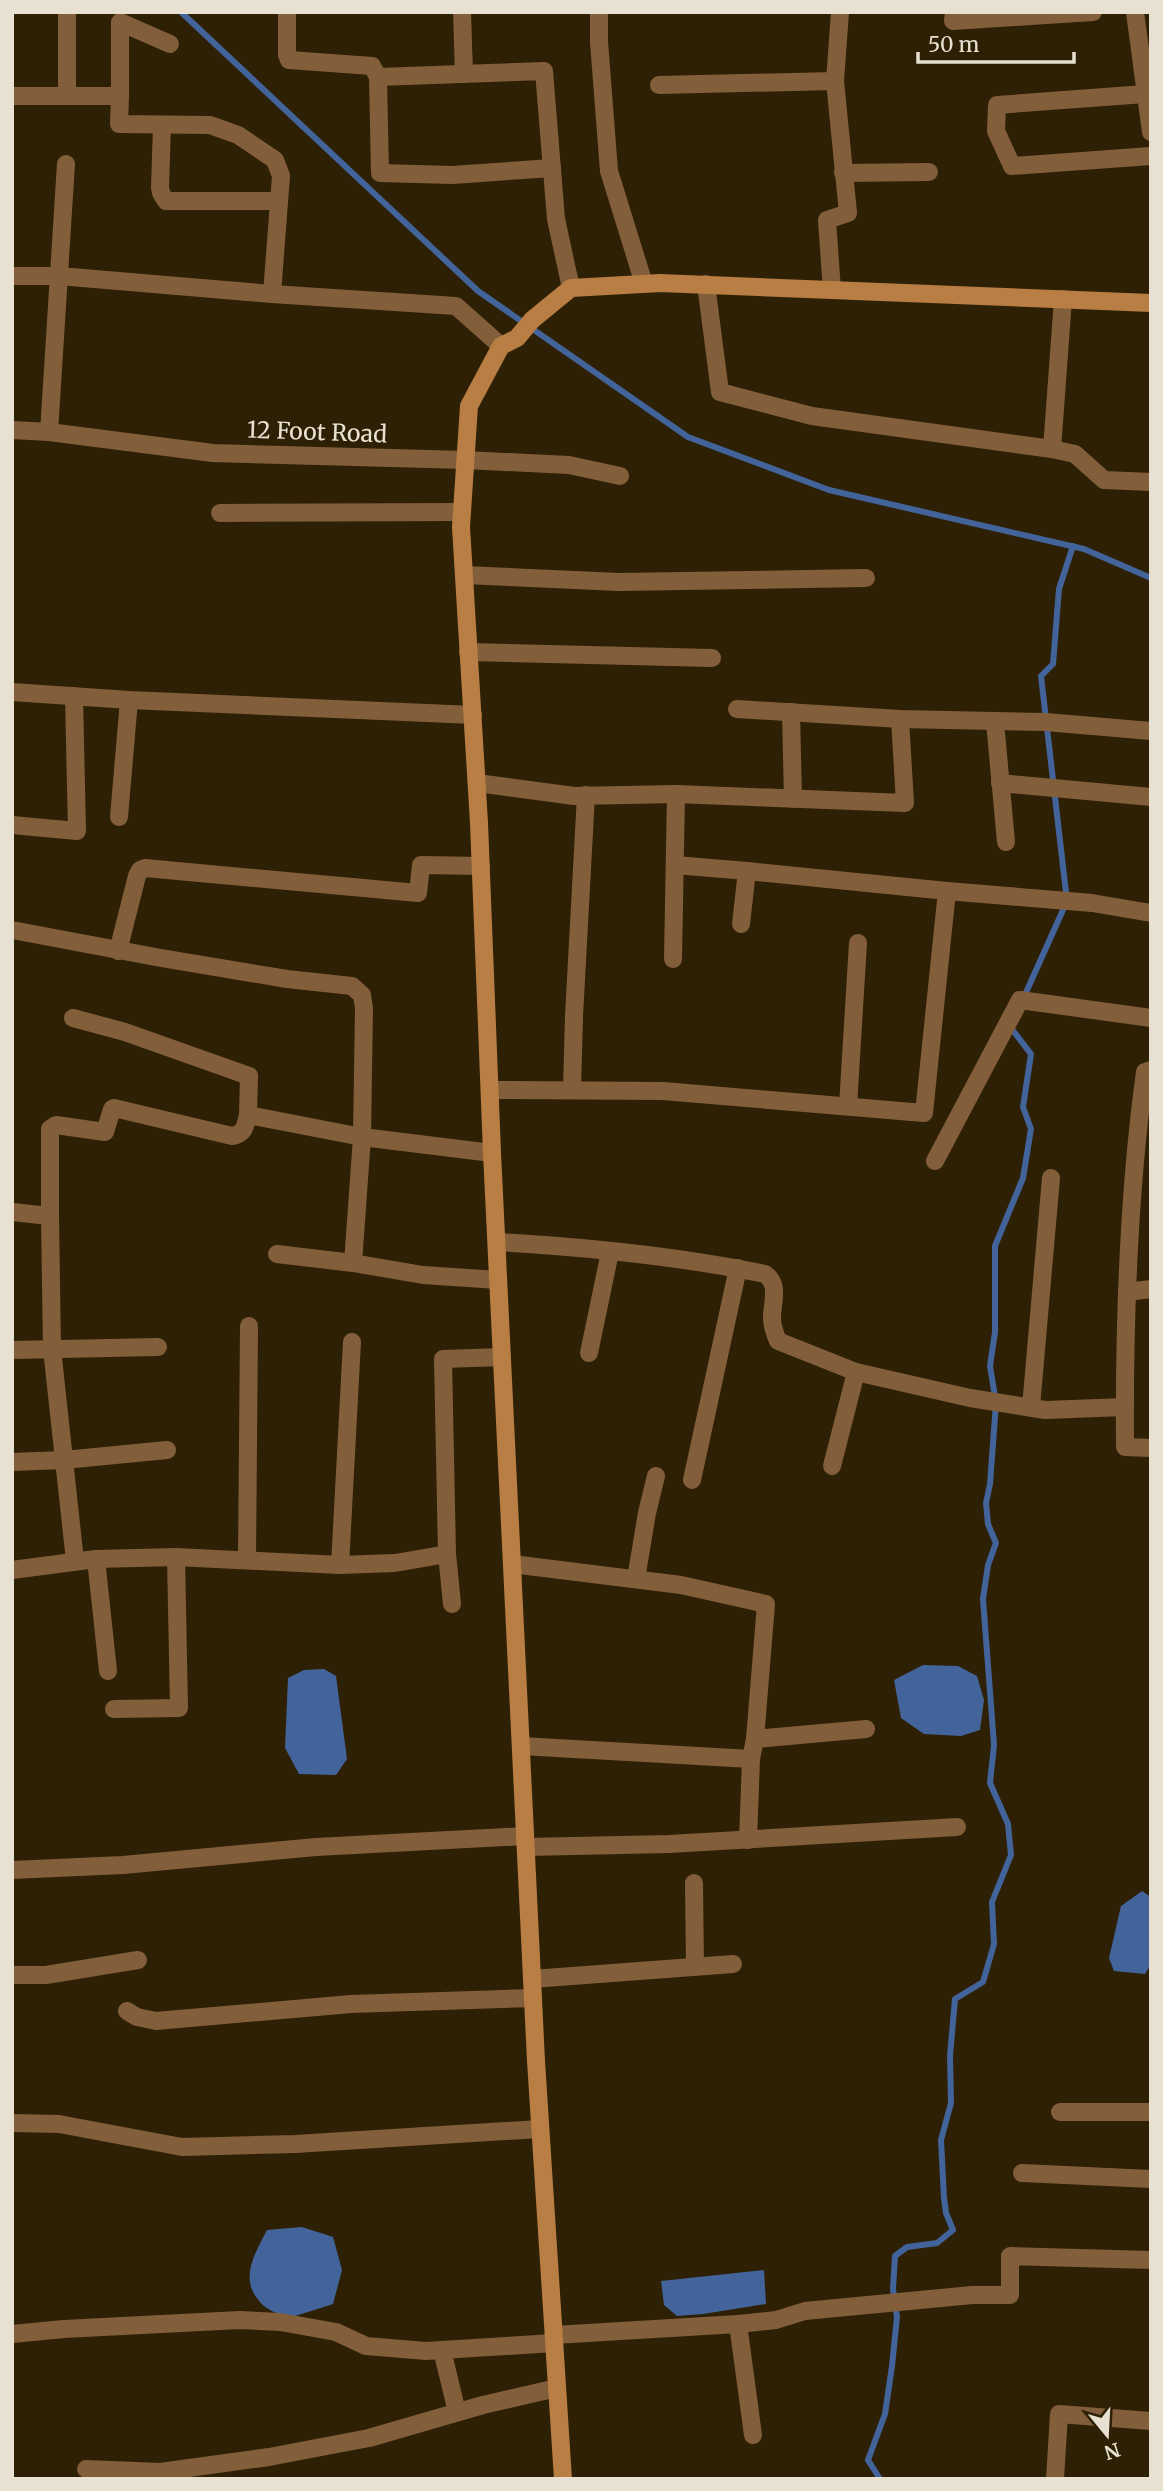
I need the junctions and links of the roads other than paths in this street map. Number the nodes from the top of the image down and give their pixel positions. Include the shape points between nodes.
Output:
1 (67, 12) edge
2 (287, 12) edge
3 (463, 12) edge
4 (598, 12) edge
5 (840, 12) edge
6 (954, 12) edge
7 (1093, 12) edge
8 (1140, 22) edge
9 (170, 44) dead end
10 (464, 74) junction
11 (378, 77) junction
12 (835, 81) junction
13 (659, 85) dead end
14 (1145, 94) junction
15 (12, 96) edge
16 (67, 96) junction
17 (120, 96) junction
18 (162, 125) junction
19 (1151, 132) edge
20 (1151, 156) edge
21 (66, 164) dead end
22 (552, 168) junction
23 (929, 172) dead end
24 (843, 173) junction
25 (279, 201) junction
26 (12, 276) edge
27 (59, 276) junction
28 (644, 284) junction
29 (706, 284) junction
30 (571, 288) junction
31 (832, 289) junction
32 (272, 294) junction
33 (1063, 299) junction
34 (1151, 303) edge
35 (509, 342) junction
36 (12, 430) edge
37 (49, 432) junction
38 (1052, 449) junction
39 (465, 460) junction
40 (620, 476) dead end
41 (1151, 482) edge
42 (462, 512) junction
43 (220, 513) dead end
44 (464, 575) junction
45 (866, 578) dead end
46 (468, 652) junction
47 (712, 658) dead end
48 (12, 692) edge
49 (74, 696) junction
50 (129, 700) junction
51 (737, 709) dead end
52 (791, 712) junction
53 (472, 715) junction
54 (900, 719) junction
55 (995, 722) junction
56 (1151, 731) edge
57 (477, 783) junction
58 (1000, 783) junction
59 (676, 794) junction
60 (586, 795) junction
61 (1151, 797) edge
62 (793, 799) junction
63 (119, 817) dead end
64 (12, 825) edge
65 (1006, 842) dead end
66 (675, 865) junction
67 (481, 866) junction
68 (747, 871) junction
69 (947, 891) junction
70 (1151, 913) edge
71 (741, 924) dead end
72 (13, 935) edge
73 (858, 943) dead end
74 (118, 951) junction
75 (673, 960) dead end
76 (73, 1018) dead end
77 (1151, 1018) edge
78 (1151, 1070) edge
79 (490, 1090) junction
80 (572, 1090) junction
81 (848, 1106) junction
82 (248, 1115) junction
83 (362, 1137) junction
84 (492, 1153) junction
85 (935, 1161) dead end
86 (1051, 1178) dead end
87 (12, 1212) edge
88 (50, 1216) junction
89 (497, 1242) junction
90 (610, 1252) junction
91 (277, 1254) dead end
92 (353, 1263) junction
93 (738, 1268) junction
94 (498, 1280) junction
95 (1151, 1289) edge
96 (1127, 1292) junction
97 (249, 1326) dead end
98 (352, 1342) dead end
99 (158, 1347) dead end
100 (52, 1349) junction
101 (12, 1350) edge
102 (589, 1353) dead end
103 (502, 1357) junction
104 (856, 1372) junction
105 (1031, 1407) junction
106 (1125, 1407) junction
107 (1151, 1448) edge
108 (167, 1450) dead end
109 (64, 1460) junction
110 (12, 1462) edge
111 (832, 1466) dead end
112 (656, 1476) dead end
113 (692, 1480) dead end
114 (447, 1554) junction
115 (176, 1557) junction
116 (96, 1559) junction
117 (247, 1560) junction
118 (75, 1561) junction
119 (512, 1564) junction
120 (341, 1565) junction
121 (12, 1570) edge
122 (636, 1580) junction
123 (452, 1604) dead end
124 (108, 1671) dead end
125 (114, 1709) dead end
126 (866, 1728) dead end
127 (755, 1739) junction
128 (521, 1746) junction
129 (751, 1759) junction
130 (957, 1827) dead end
131 (748, 1840) junction
132 (526, 1842) junction
133 (12, 1870) edge
134 (694, 1884) dead end
135 (138, 1960) dead end
136 (733, 1964) dead end
137 (695, 1967) junction
138 (12, 1975) edge
139 (532, 1979) junction
140 (533, 1998) junction
141 (127, 2011) dead end
142 (1060, 2112) dead end
143 (1151, 2112) edge
144 (12, 2123) edge
145 (540, 2129) junction
146 (1022, 2173) dead end
147 (1151, 2179) edge
148 (1151, 2260) edge
149 (738, 2324) junction
150 (12, 2334) edge
151 (554, 2339) junction
152 (442, 2350) junction
153 (557, 2388) junction
154 (457, 2412) junction
155 (1151, 2421) edge
156 (754, 2435) dead end
157 (86, 2469) dead end
158 (563, 2479) edge
159 (1055, 2479) edge

1 - 16 street
2 - 11 street via 289,60 372,66
3 - 10 street
4 - 28 street via 609,171
5 - 12 street
6 - 7 street via 953,21
8 - 14 street
9 - 17 street via 120,22
10 - 11 street
10 - 22 street via 544,71
11 - 22 street via 380,173 452,175
12 - 13 street
12 - 24 street
14 - 19 street
14 - 20 street via 997,105 996,131 1012,166
15 - 16 street
16 - 17 street
17 - 18 street via 119,124
18 - 25 street via 210,125 238,135 275,160 281,176
18 - 25 street via 160,194 166,201
21 - 27 street
22 - 30 street via 556,219
23 - 24 street
24 - 31 street via 848,213 827,220
25 - 32 street
26 - 27 street
27 - 32 street
27 - 37 street
28 - 29 street
28 - 30 street
29 - 31 street
29 - 38 street via 720,393 812,416
30 - 35 street
31 - 33 street
32 - 35 street via 456,306
33 - 34 street
33 - 38 street
35 - 39 street via 468,406
36 - 37 street, 12 Foot Road
37 - 39 street, 12 Foot Road via 213,453
38 - 41 street via 1075,454 1104,480
39 - 40 street, 12 Foot Road via 569,466
39 - 42 street
42 - 43 street
42 - 44 street
44 - 45 street via 619,582
44 - 46 street
46 - 47 street
46 - 53 street
48 - 49 street
49 - 50 street
49 - 64 street via 77,831
50 - 53 street
50 - 63 street
51 - 52 street
52 - 54 street
52 - 62 street
53 - 57 street
54 - 55 street
54 - 62 street via 905,803
55 - 56 street
55 - 58 street
57 - 60 street
57 - 67 street
58 - 61 street
58 - 65 street
59 - 60 street
59 - 62 street
59 - 66 street
60 - 80 street
66 - 68 street
66 - 75 street
67 - 74 street via 421,865 418,893 145,868 136,876
67 - 79 street
68 - 69 street
68 - 71 street
69 - 70 street via 1092,903
69 - 81 street via 924,1112
72 - 74 street
73 - 81 street
74 - 83 street via 352,986 362,995 364,1008
76 - 82 street via 249,1076
77 - 85 street via 1020,1000
78 - 96 street via 1145,1072 1134,1150
79 - 80 street
79 - 84 street
80 - 81 street via 663,1091
82 - 83 street
82 - 88 street via 244,1131 232,1136 117,1108 112,1109 105,1132 52,1126
83 - 84 street
83 - 92 street
84 - 89 street
86 - 105 street
87 - 88 street
88 - 100 street
89 - 90 street
89 - 94 street
90 - 93 street
90 - 102 street
91 - 92 street
92 - 94 street via 423,1275
93 - 104 street via 772,1279 772,1320 778,1341
93 - 113 street
94 - 103 street
95 - 96 street
96 - 106 street
97 - 117 street
98 - 120 street
99 - 100 street
100 - 101 street
100 - 109 street
103 - 114 street via 443,1359
103 - 119 street
104 - 105 street
104 - 111 street
105 - 106 street
106 - 107 street via 1125,1447
108 - 109 street
109 - 110 street
109 - 118 street
112 - 122 street
114 - 120 street via 395,1563
114 - 123 street
115 - 116 street
115 - 117 street
115 - 125 street via 179,1708
116 - 118 street
116 - 124 street
117 - 120 street
118 - 121 street
119 - 122 street
119 - 128 street
122 - 127 street via 766,1604
126 - 127 street
127 - 129 street
128 - 129 street
128 - 132 street
129 - 131 street
130 - 131 street
131 - 132 street
132 - 133 street via 316,1847
132 - 139 street
134 - 137 street
135 - 138 street via 46,1975
136 - 137 street
137 - 139 street
139 - 140 street
140 - 141 street via 351,2004 156,2021
140 - 145 street
142 - 143 street
144 - 145 street via 59,2124 182,2147
145 - 151 street
146 - 147 street
148 - 149 street via 1010,2256 1010,2295 805,2311
149 - 151 street
149 - 156 street
150 - 152 street via 240,2320 336,2332 366,2346
151 - 152 street
151 - 153 street
152 - 154 street
153 - 154 street
153 - 158 street
154 - 157 street via 369,2438 270,2457 160,2472
155 - 159 street via 1059,2414

